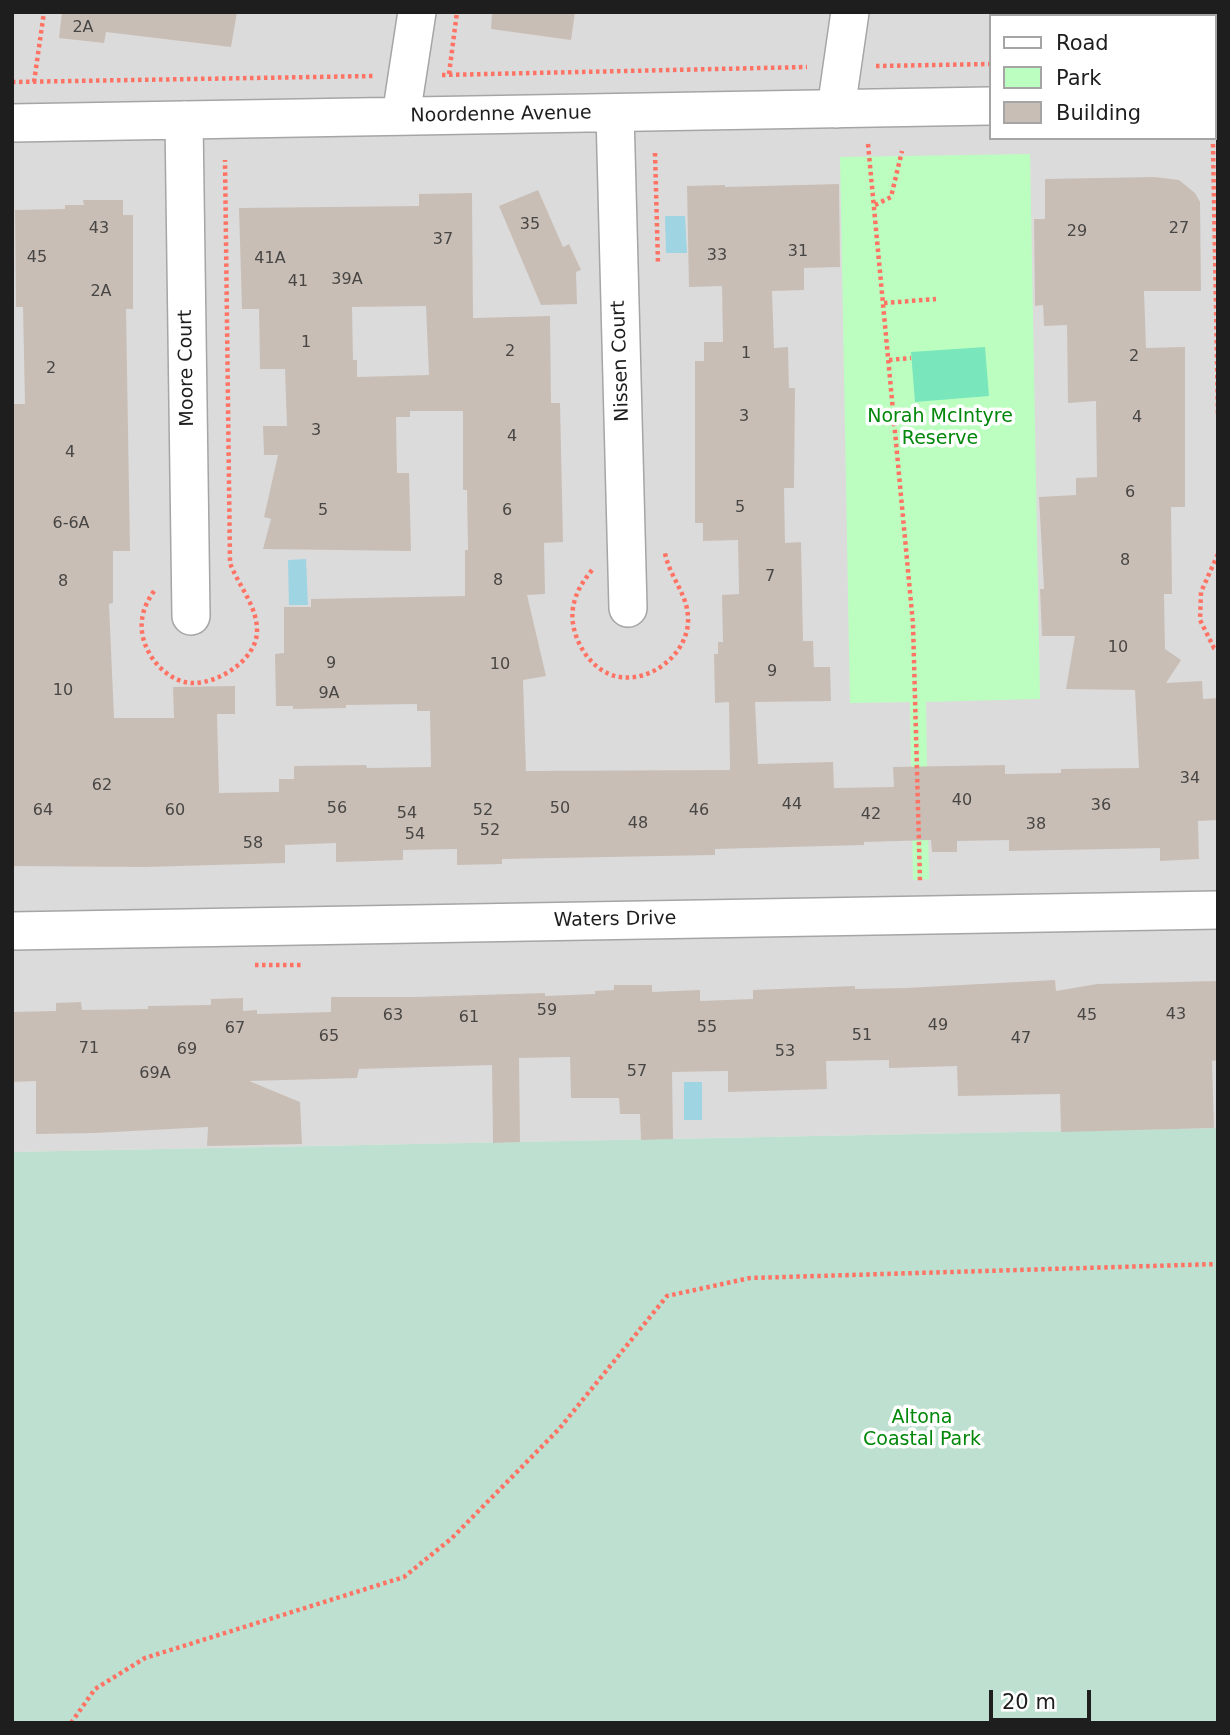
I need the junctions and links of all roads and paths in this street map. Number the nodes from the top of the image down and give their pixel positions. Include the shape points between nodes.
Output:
1 (44, 12) edge
2 (416, 12) edge
3 (457, 12) edge
4 (850, 12) edge
5 (988, 64) edge
6 (843, 66) junction
7 (449, 74) junction
8 (408, 75) junction
9 (12, 82) edge
10 (34, 82) junction
11 (988, 106) edge
12 (854, 109) junction
13 (615, 113) junction
14 (401, 116) junction
15 (184, 120) junction
16 (12, 123) edge
17 (1213, 144) dead end
18 (902, 151) dead end
19 (875, 205) junction
20 (936, 299) dead end
21 (884, 303) junction
22 (911, 358) dead end
23 (889, 360) junction
24 (1218, 415) edge
25 (1218, 554) edge
26 (628, 608) dead end
27 (191, 616) dead end
28 (1218, 650) edge
29 (912, 884) dead end
30 (1218, 910) edge
31 (12, 931) edge
32 (1218, 1264) edge
33 (71, 1723) edge

1 - 10 path
2 - 8 street
3 - 7 path
4 - 6 street
5 - 6 path
6 - 7 path
6 - 12 street
7 - 8 path
8 - 10 path
8 - 14 street
9 - 10 path
11 - 12 street, Noordenne Avenue
12 - 13 street, Noordenne Avenue
12 - 19 path via 868,141
13 - 14 street, Noordenne Avenue
13 - 26 street, Nissen Court
14 - 15 street, Noordenne Avenue
15 - 16 street, Noordenne Avenue
15 - 27 street, Moore Court
17 - 24 path
18 - 19 path via 891,197
19 - 21 path
20 - 21 path
21 - 23 path
22 - 23 path
23 - 29 path via 916,699 920,884
25 - 28 path via 1201,592 1200,620
30 - 31 street, Waters Drive
32 - 33 path via 750,1278 667,1296 559,1429 452,1538 404,1577 145,1658 95,1689

